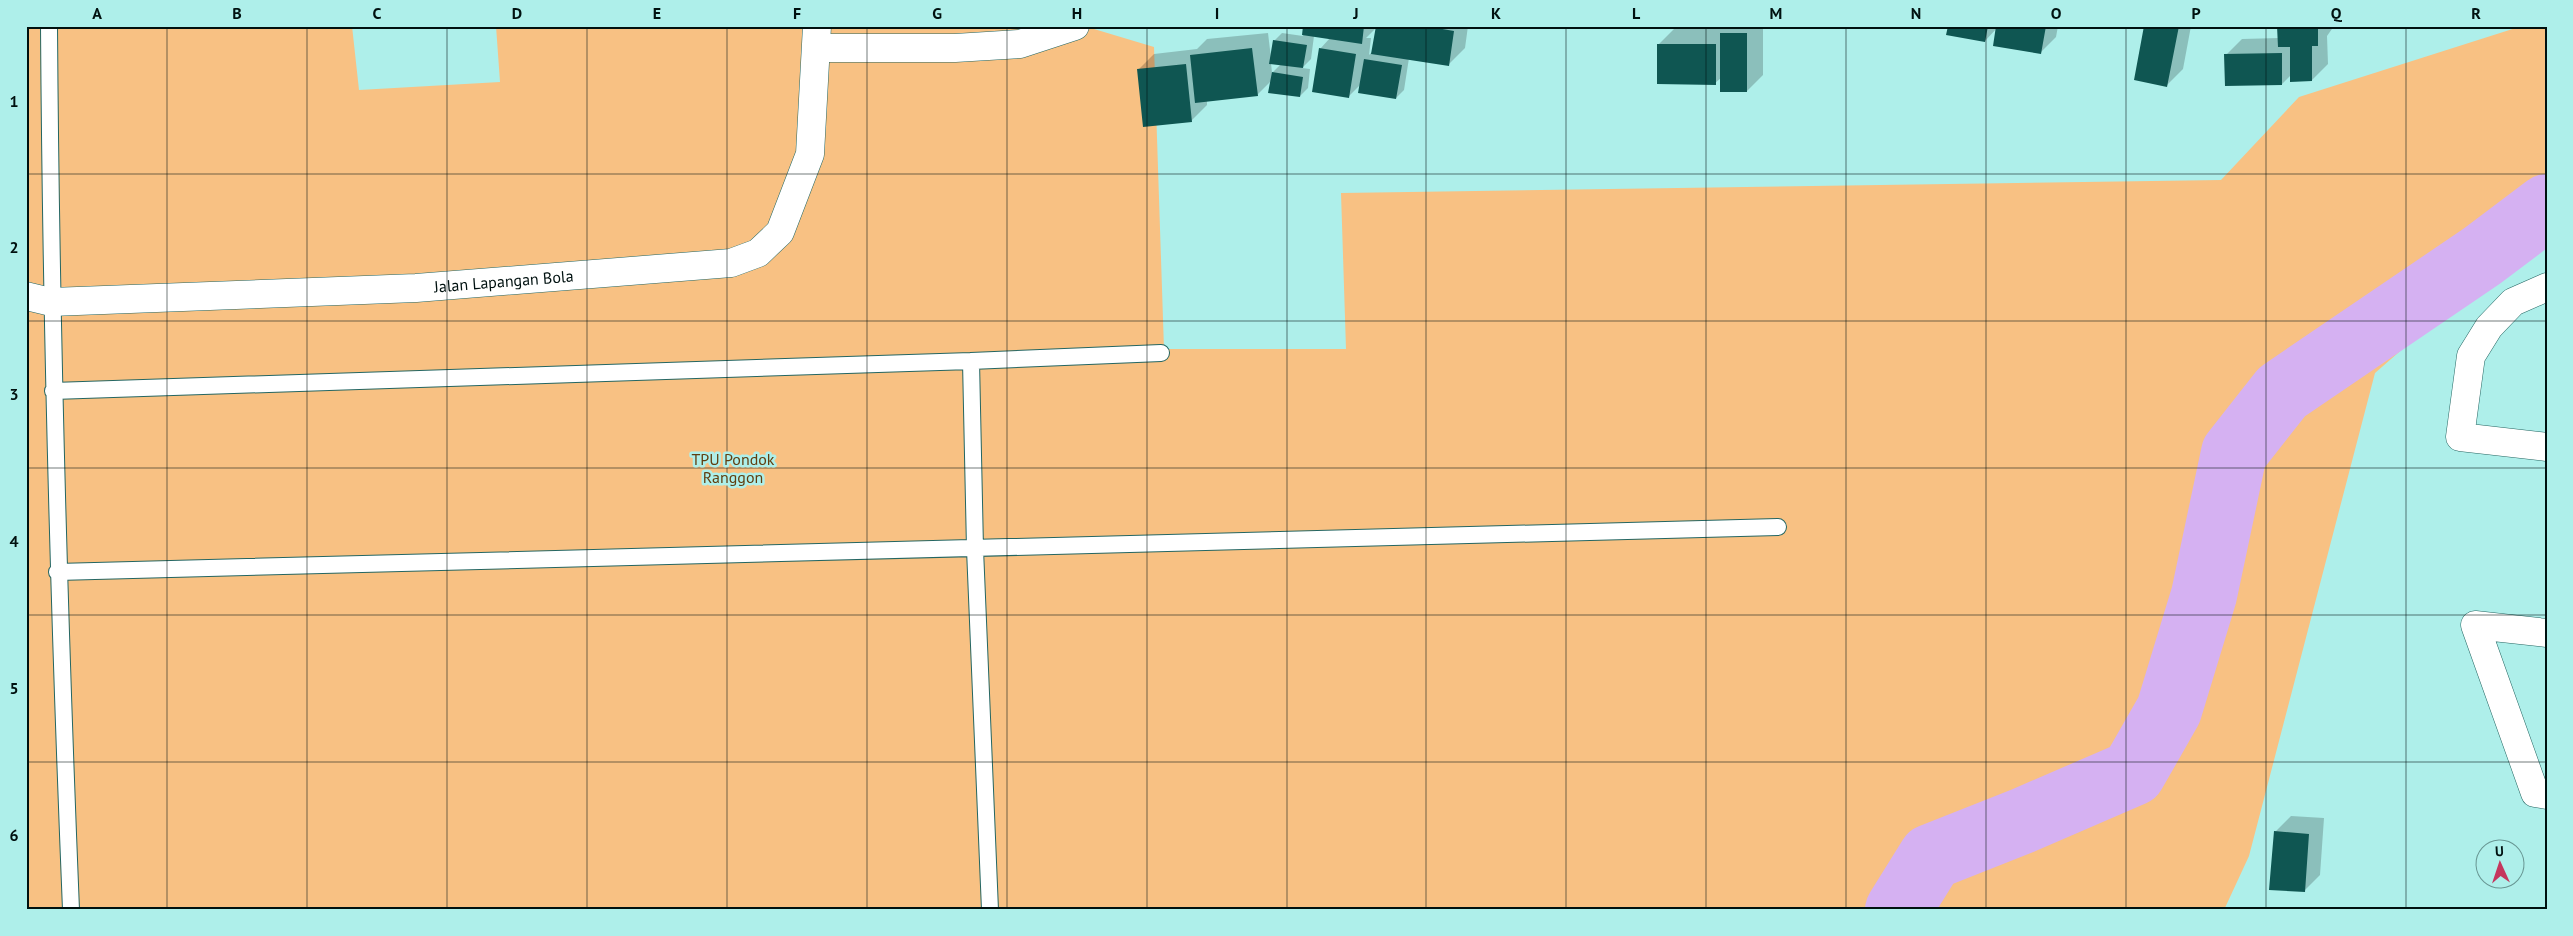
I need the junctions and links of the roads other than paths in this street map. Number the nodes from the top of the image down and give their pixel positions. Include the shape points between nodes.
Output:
1 (49, 26) edge
2 (1075, 26) edge
3 (817, 37) edge
4 (2547, 287) edge
5 (39, 299) edge
6 (1161, 353) dead end
7 (971, 361) junction
8 (53, 391) junction
9 (2547, 447) edge
10 (1778, 527) dead end
11 (975, 549) junction
12 (57, 572) junction
13 (2547, 633) edge
14 (2547, 795) edge
15 (70, 910) edge
16 (990, 910) edge

1 - 5 lane
2 - 3 street via 1020,44 955,48
3 - 5 street, Jalan Lapangan Bola via 810,154 780,232 758,253 731,263 416,288
4 - 9 street via 2513,302 2489,326 2471,356 2460,437
5 - 8 lane
6 - 7 lane
7 - 8 lane
7 - 11 lane
8 - 12 lane
10 - 11 lane
11 - 12 lane
11 - 16 lane
12 - 15 lane
13 - 14 street via 2475,625 2535,793

